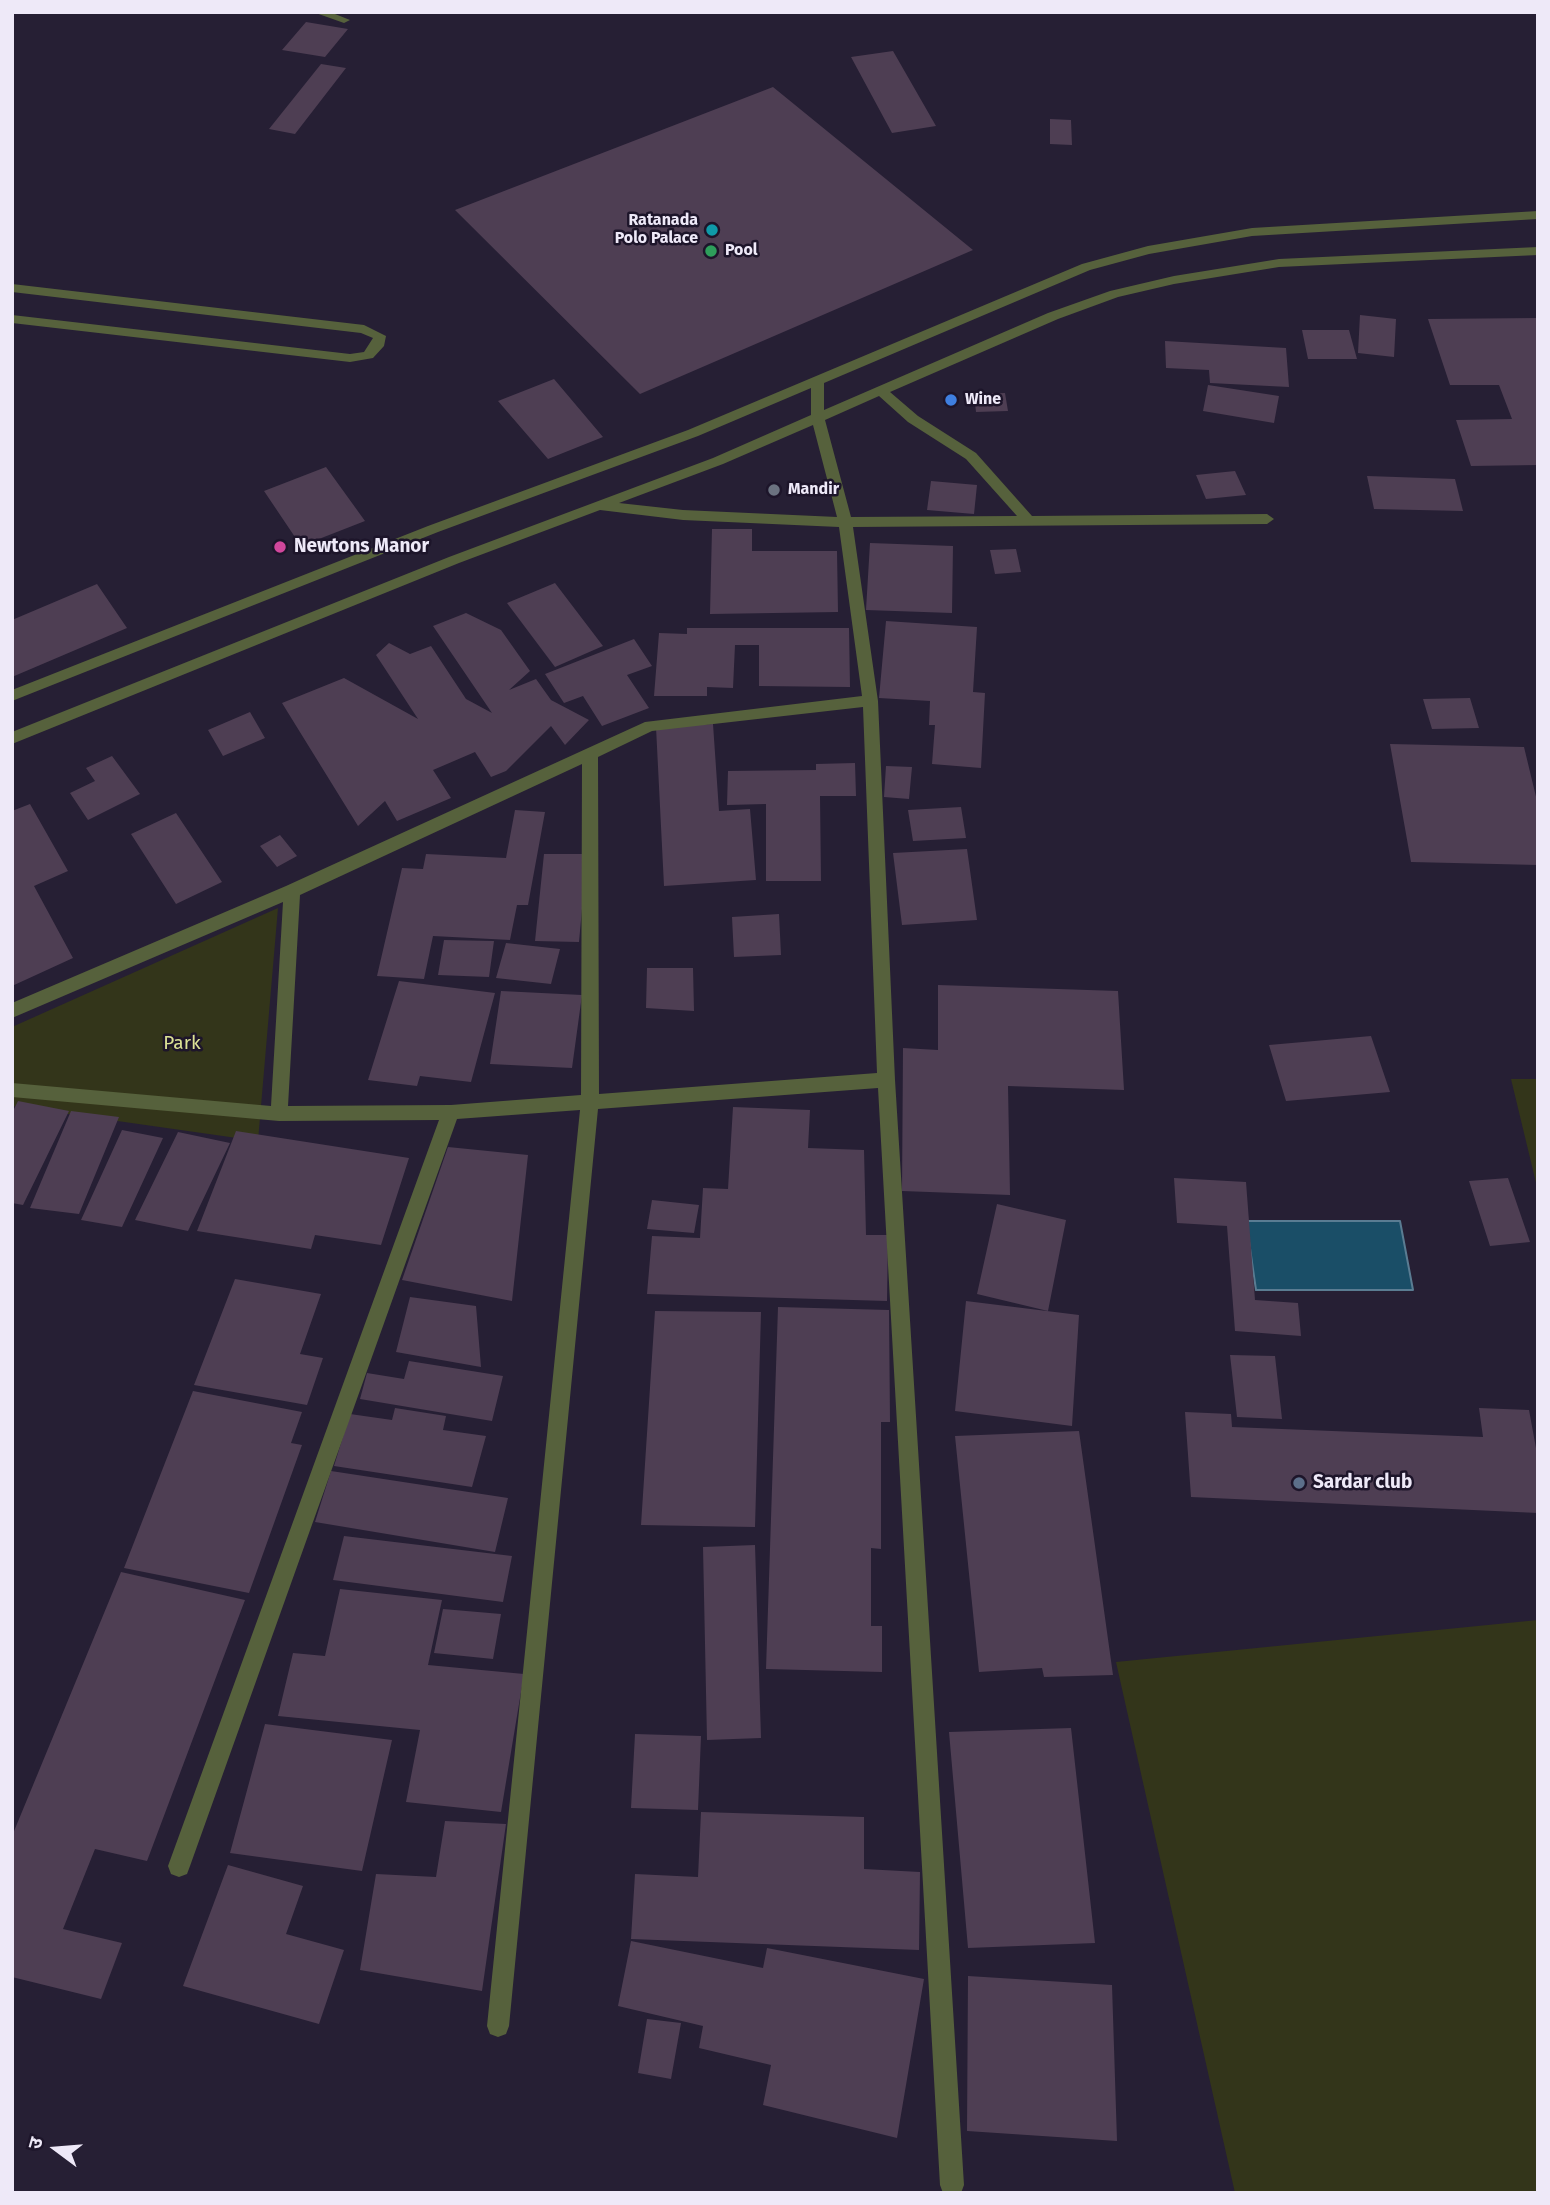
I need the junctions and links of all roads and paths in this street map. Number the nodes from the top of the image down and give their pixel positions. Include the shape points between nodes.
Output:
1 (318, 12) edge
2 (344, 20) dead end
3 (1538, 215) edge
4 (1538, 251) edge
5 (12, 288) edge
6 (12, 319) edge
7 (817, 382) junction
8 (882, 392) junction
9 (818, 418) junction
10 (598, 506) junction
11 (1266, 519) dead end
12 (1029, 521) junction
13 (845, 522) junction
14 (12, 696) edge
15 (870, 701) junction
16 (12, 738) edge
17 (590, 754) junction
18 (292, 891) junction
19 (12, 1011) edge
20 (886, 1080) junction
21 (12, 1090) edge
22 (590, 1102) junction
23 (451, 1112) junction
24 (279, 1114) junction
25 (179, 1866) dead end
26 (498, 2026) dead end
27 (952, 2185) dead end

1 - 2 street
3 - 7 street via 1252,232 1148,250 1086,267
4 - 8 street via 1279,263 1174,280 1114,294 1053,316
5 - 6 street via 364,329 380,336 368,355 350,358
7 - 9 street
7 - 14 street
8 - 9 street
8 - 12 street via 913,419 971,456
9 - 10 street
9 - 13 street
10 - 13 street
10 - 16 street
11 - 12 street
12 - 13 street
13 - 15 street
15 - 17 street via 650,726
15 - 20 street
17 - 18 street
17 - 22 street
18 - 19 street
18 - 24 street
20 - 22 street
20 - 27 street
21 - 24 street
22 - 23 street
22 - 26 street
23 - 24 street
23 - 25 street

